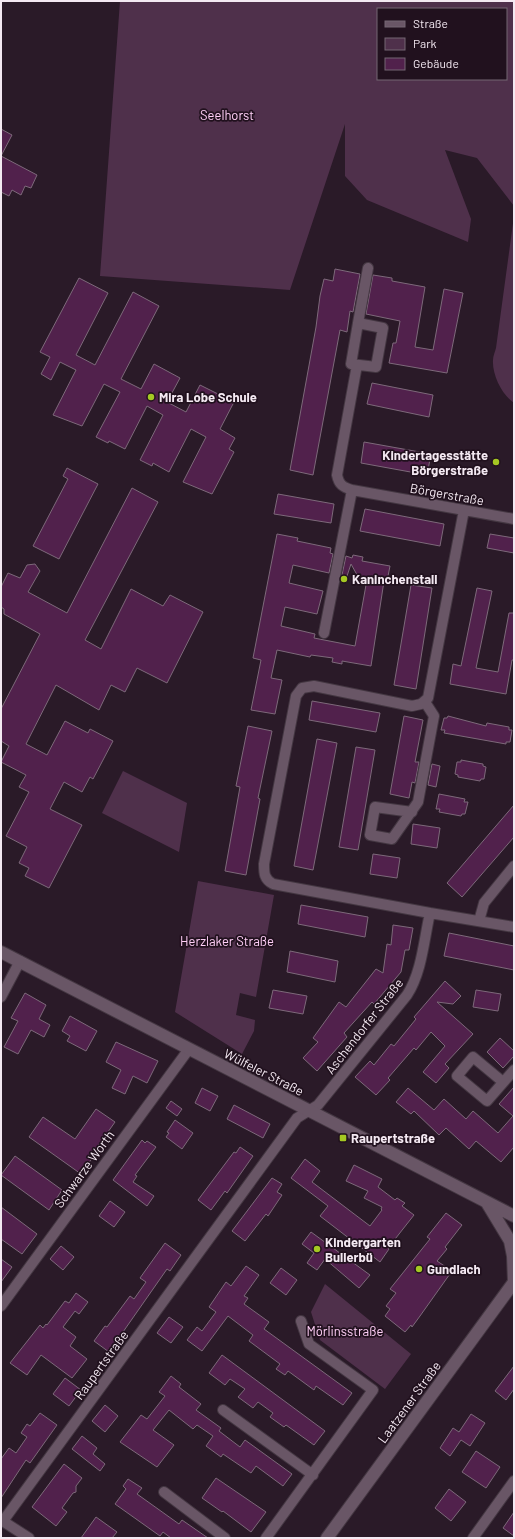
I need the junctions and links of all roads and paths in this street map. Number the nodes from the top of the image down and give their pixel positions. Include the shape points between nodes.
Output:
1 (368, 268) dead end
2 (358, 323) junction
3 (357, 365) junction
4 (352, 490) junction
5 (464, 510) junction
6 (514, 519) edge
7 (324, 633) dead end
8 (425, 702) junction
9 (412, 812) dead end
10 (514, 866) edge
11 (430, 913) junction
12 (480, 921) junction
13 (514, 927) edge
14 (1, 952) edge
15 (20, 961) junction
16 (1, 997) edge
17 (189, 1049) junction
18 (514, 1070) edge
19 (503, 1082) junction
20 (308, 1111) junction
21 (486, 1202) junction
22 (514, 1216) edge
23 (514, 1283) edge
24 (1, 1306) edge
25 (301, 1321) dead end
26 (223, 1410) dead end
27 (313, 1475) junction
28 (514, 1481) edge
29 (164, 1492) dead end
30 (2, 1521) edge
31 (29, 1538) edge
32 (225, 1538) edge
33 (266, 1538) edge
34 (327, 1538) edge
35 (474, 1538) edge

1 - 2 street, Börgerstraße
2 - 3 street, Börgerstraße via 351,364
2 - 3 street via 383,328 376,367
3 - 4 street, Börgerstraße via 337,475 338,483
4 - 5 street, Börgerstraße
4 - 7 street
5 - 6 street, Börgerstraße
5 - 8 street via 430,692
8 - 9 street via 434,716 418,802
8 - 11 street via 412,706 314,686 302,688 296,696 264,874 267,881 273,884
10 - 12 street via 484,903
11 - 12 street
11 - 20 street, Aschendorfer Straße via 413,986 318,1105
12 - 13 street
14 - 15 main road, Wülfeler Straße
15 - 16 street
15 - 17 main road, Wülfeler Straße
17 - 20 main road, Wülfeler Straße
17 - 24 street, Schwarze Worth
18 - 19 street
19 - 19 street via 487,1101 457,1076 473,1057
20 - 21 main road, Wülfeler Straße
20 - 30 street, Raupertstraße via 297,1118
21 - 22 main road, Wülfeler Straße
21 - 23 main road via 510,1241
23 - 34 main road, Laatzener Straße
25 - 27 street via 309,1344 373,1390
26 - 27 street
27 - 33 street
28 - 35 street
29 - 32 street
30 - 31 street

